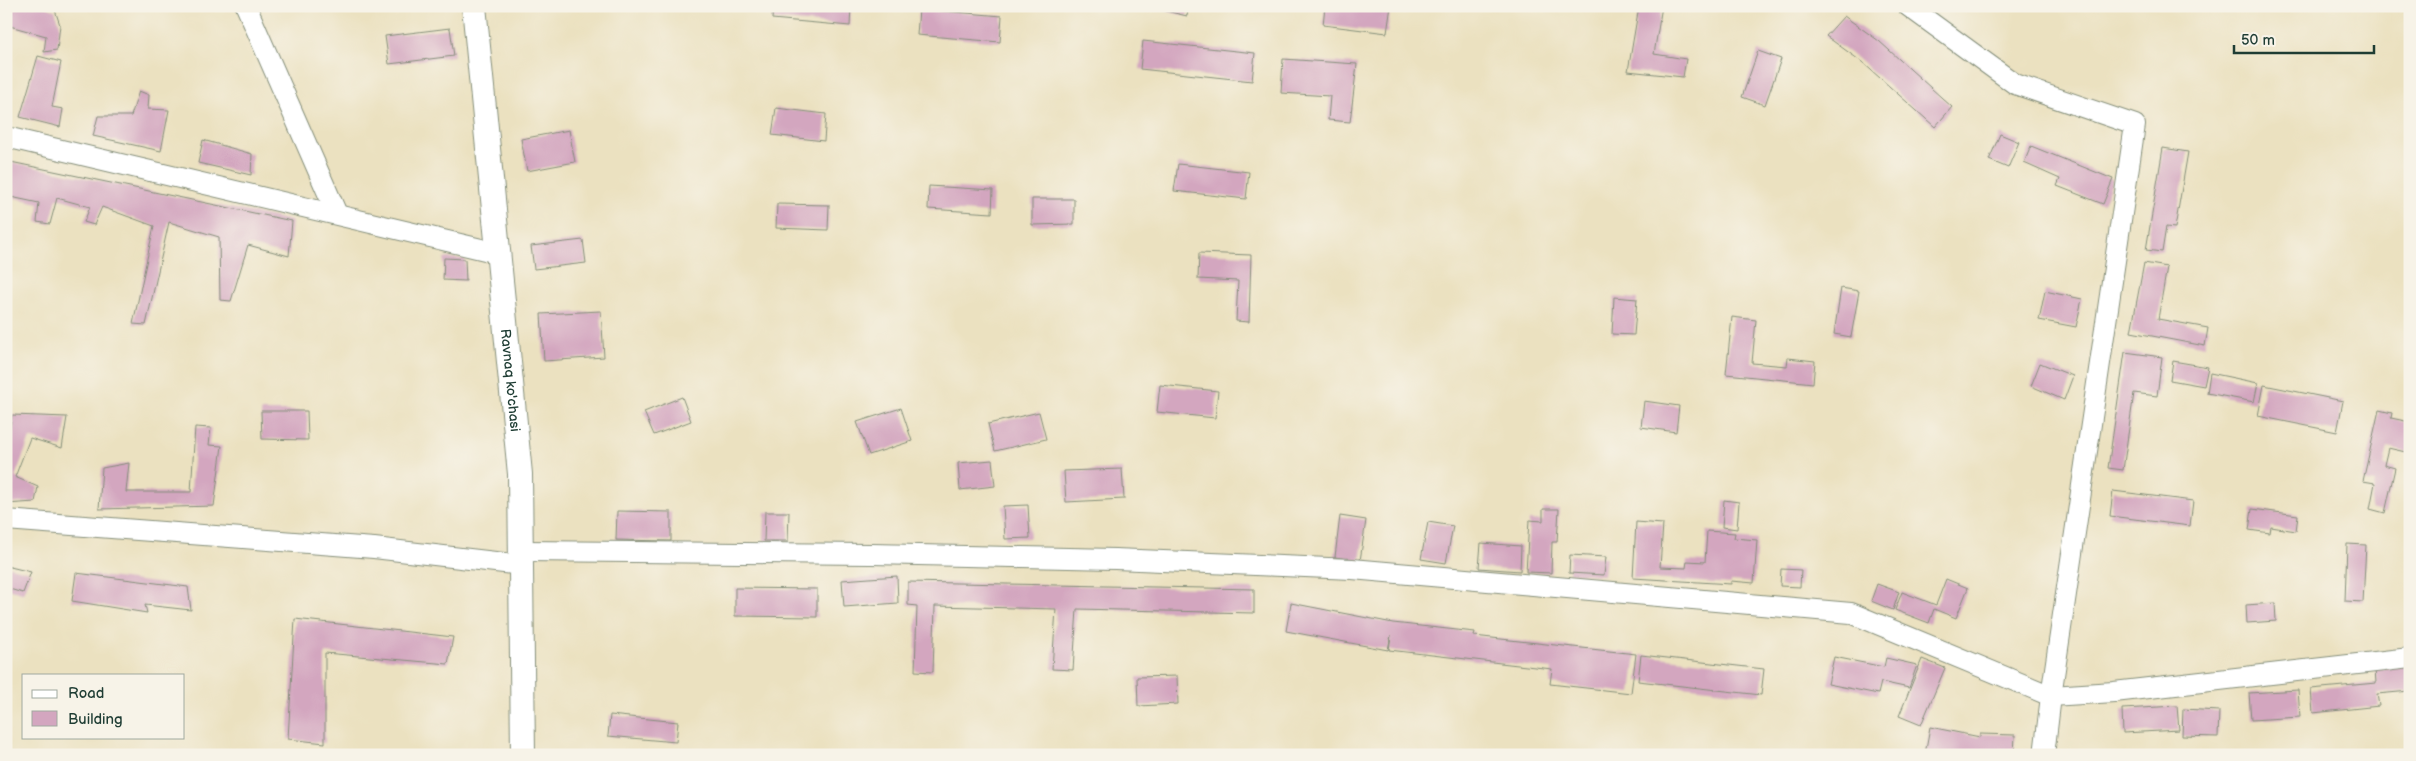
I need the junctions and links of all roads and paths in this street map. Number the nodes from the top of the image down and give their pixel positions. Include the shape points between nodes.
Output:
1 (246, 6) edge
2 (474, 6) edge
3 (1908, 6) edge
4 (6, 137) edge
5 (337, 214) junction
6 (498, 253) junction
7 (6, 520) edge
8 (522, 558) junction
9 (2410, 658) edge
10 (2051, 696) junction
11 (524, 755) edge
12 (2044, 755) edge

1 - 5 street
2 - 6 street, Ravnaq ko'chasi
3 - 10 street via 2015,84 2135,125
4 - 5 street
5 - 6 street
6 - 8 street, Ravnaq ko'chasi via 520,474
7 - 8 street
8 - 10 street via 1095,559 1342,569 1851,612
8 - 11 street, Ravnaq ko'chasi
9 - 10 street via 2114,692
10 - 12 street

